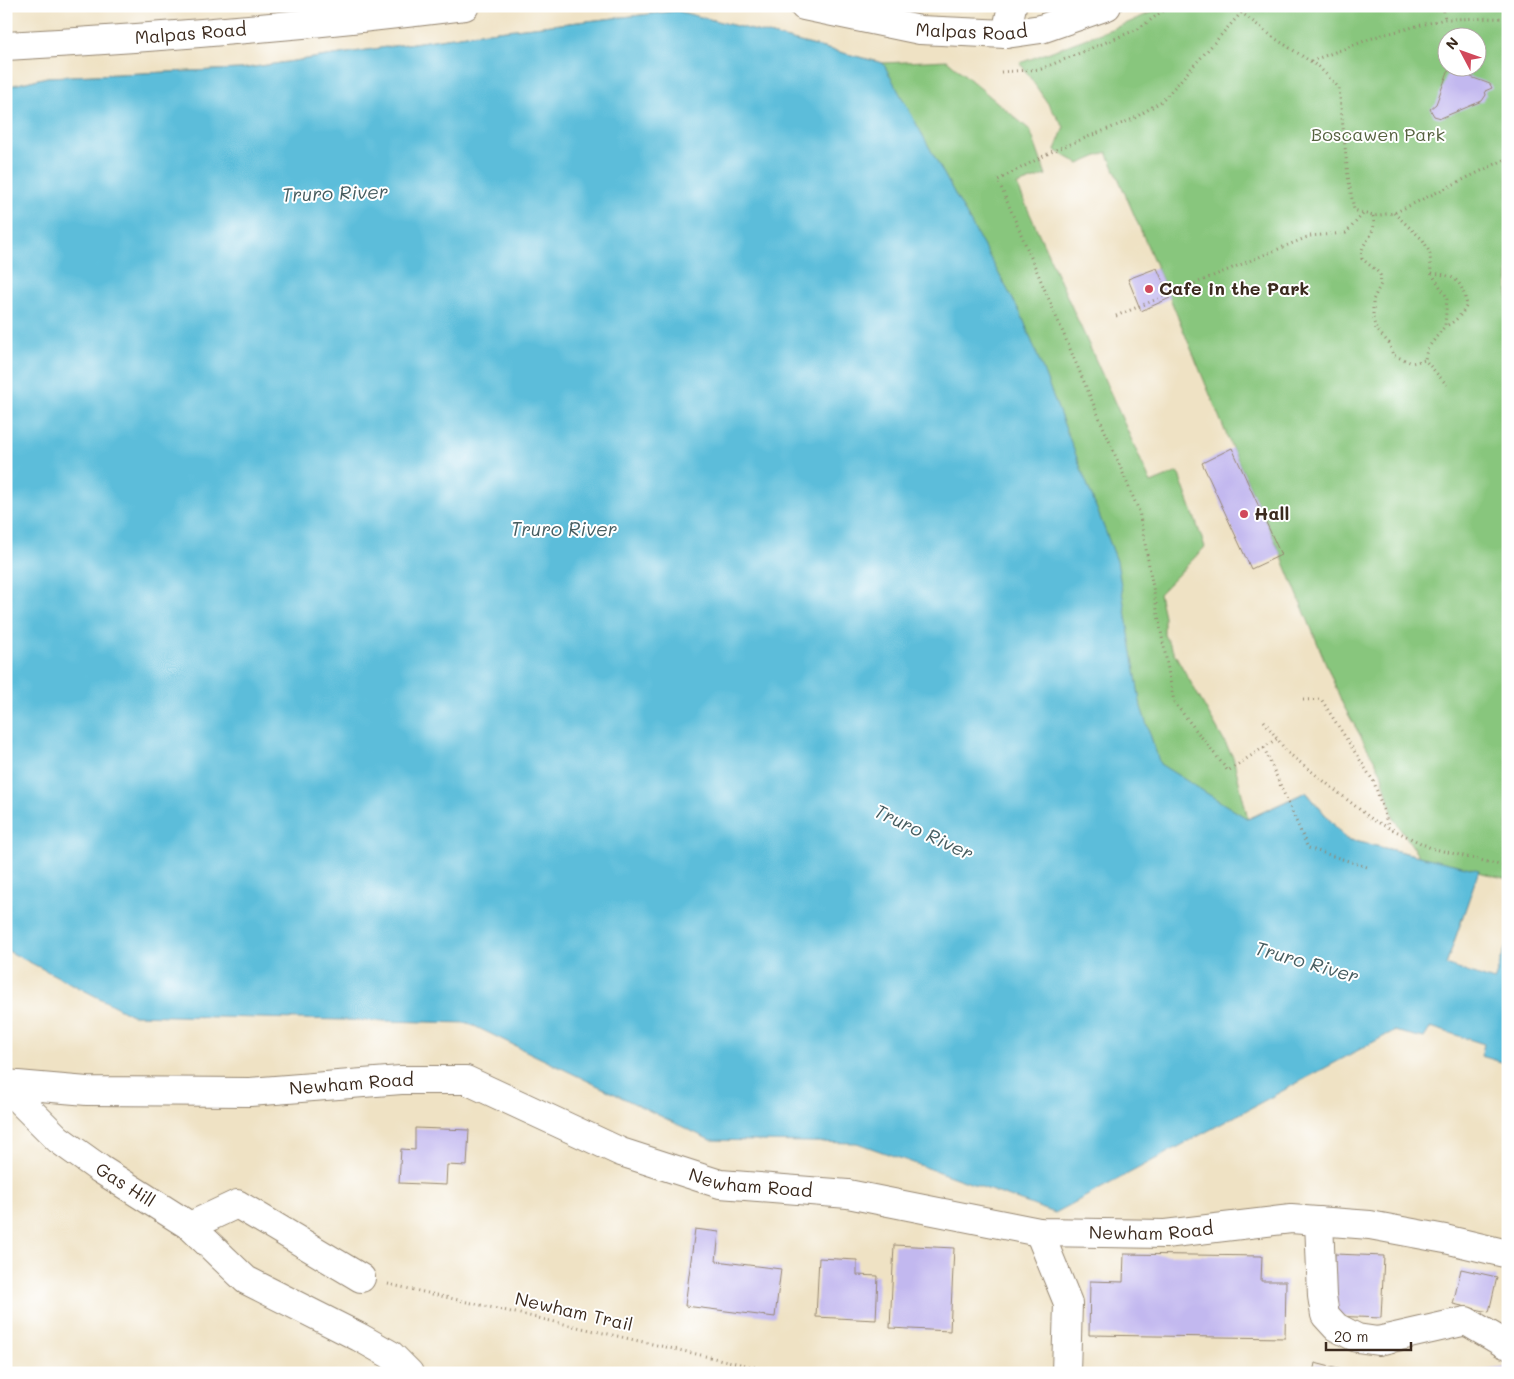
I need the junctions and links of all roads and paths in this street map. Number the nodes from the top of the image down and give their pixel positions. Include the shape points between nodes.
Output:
1 (465, 6) edge
2 (804, 6) edge
3 (1012, 6) edge
4 (1107, 6) edge
5 (1170, 6) edge
6 (1233, 6) edge
7 (1249, 6) edge
8 (1443, 6) edge
9 (1240, 14) junction
10 (1508, 18) edge
11 (1445, 19) junction
12 (1006, 34) junction
13 (6, 46) edge
14 (1310, 61) junction
15 (1001, 72) dead end
16 (1508, 158) edge
17 (1364, 213) junction
18 (1394, 213) junction
19 (1373, 216) junction
20 (1431, 273) junction
21 (1116, 316) dead end
22 (1445, 326) junction
23 (1426, 360) junction
24 (1447, 385) dead end
25 (1304, 700) dead end
26 (1264, 721) dead end
27 (1278, 738) junction
28 (1264, 748) junction
29 (1389, 828) junction
30 (1367, 867) dead end
31 (1508, 867) edge
32 (6, 1085) edge
33 (1319, 1221) junction
34 (190, 1226) junction
35 (1039, 1232) junction
36 (1508, 1254) edge
37 (361, 1278) joint
38 (1505, 1344) dead end
39 (408, 1373) edge
40 (780, 1373) edge
41 (1066, 1373) edge

1 - 13 street, Malpas Road via 141,38
2 - 12 street, Malpas Road via 920,30
3 - 12 street
4 - 12 street, Malpas Road via 1041,29
5 - 15 path via 1138,30 1041,69
6 - 9 path
7 - 9 path
8 - 11 path
9 - 14 path
9 - 28 path via 1162,101 1133,119 1055,150 998,180 1139,512 1174,702 1228,771
10 - 11 path
11 - 14 path via 1378,36
14 - 17 path via 1339,88 1354,210
16 - 18 path
17 - 19 path
17 - 21 path via 1346,233 1310,236
18 - 19 path
18 - 20 path via 1423,240 1430,253
19 - 23 path via 1374,230 1361,251 1362,259 1380,275 1381,284 1373,300 1376,329 1389,343 1393,355 1412,363
20 - 22 path via 1447,297
20 - 22 path via 1458,280 1464,290 1467,305 1452,323
22 - 23 path via 1427,349
23 - 24 path
25 - 29 path via 1321,699 1374,782
26 - 27 path
27 - 28 path
27 - 29 path via 1287,752 1373,820
28 - 30 path via 1308,848
29 - 31 path via 1431,848
32 - 34 street, Gas Hill via 58,1139
32 - 35 street, Newham Road via 87,1091 250,1092 402,1080 466,1080 621,1152 720,1184 848,1194
33 - 35 street, Newham Road via 1291,1219 1166,1234
33 - 36 street, Newham Road via 1445,1239
33 - 38 street via 1325,1315 1336,1327 1357,1338 1378,1341 1466,1321
34 - 37 street via 237,1204
34 - 39 street, Gas Hill via 246,1280 391,1355
35 - 41 street via 1068,1303
37 - 40 path, Newham Trail

